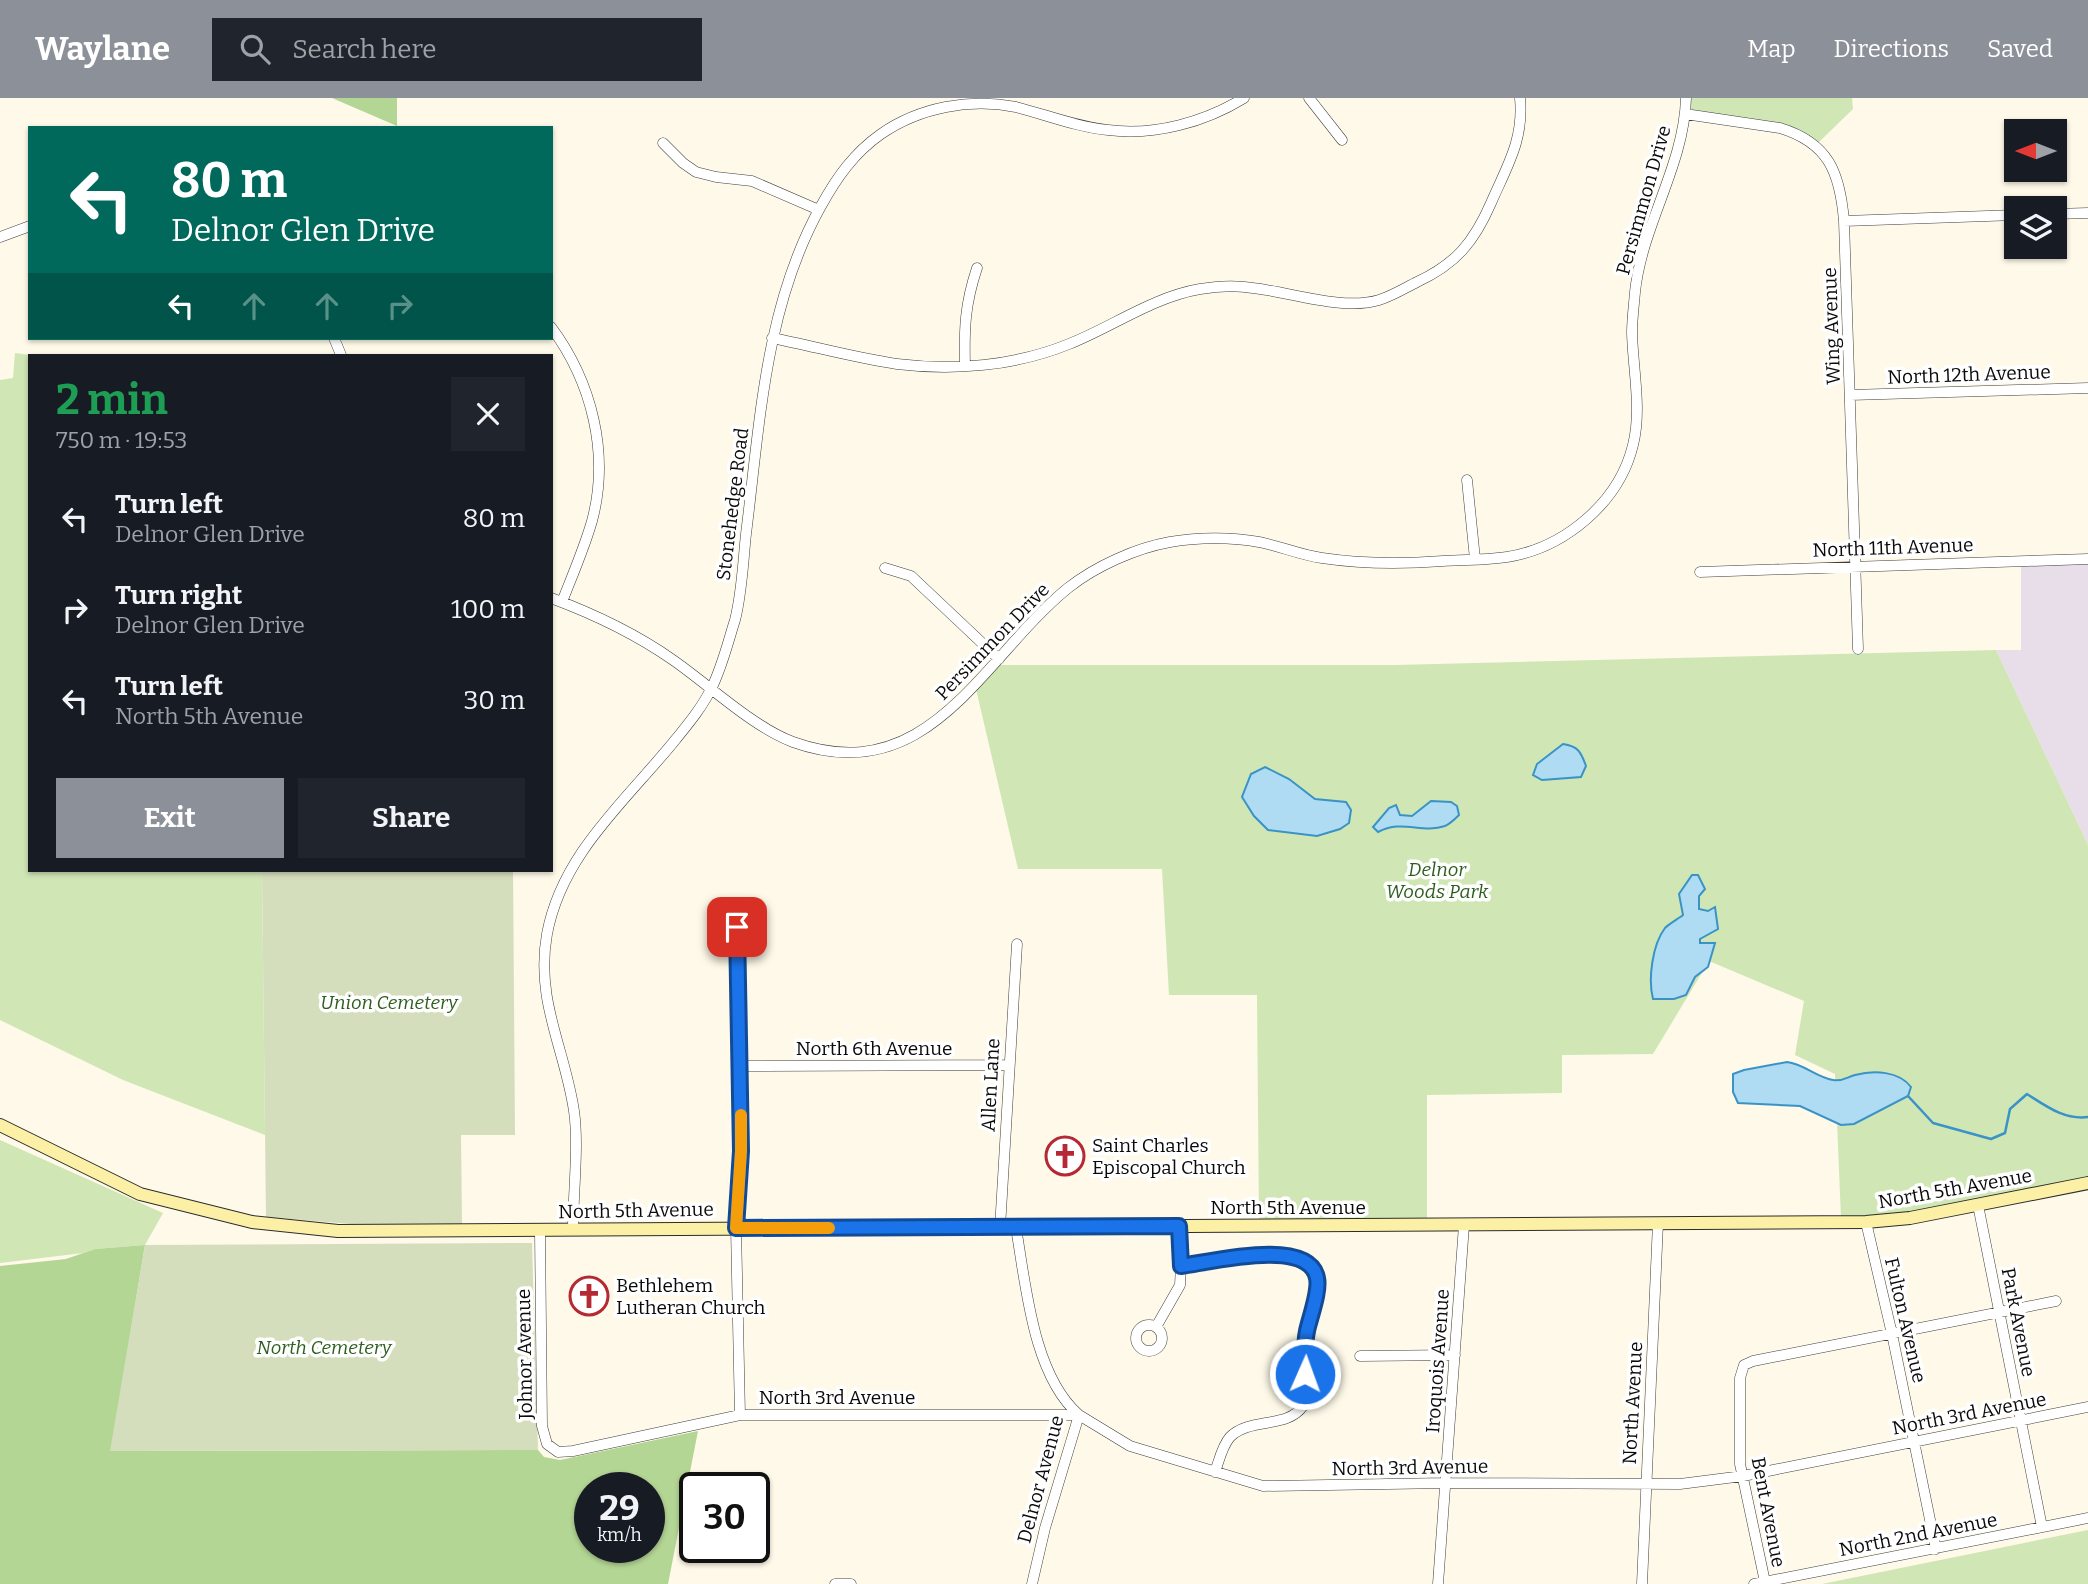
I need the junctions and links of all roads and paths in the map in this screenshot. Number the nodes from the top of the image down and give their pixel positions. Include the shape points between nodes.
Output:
1 (923, 98) edge
2 (1244, 98) edge
3 (1309, 98) edge
4 (1520, 98) edge
5 (1686, 98) edge
6 (927, 110) junction
7 (1685, 114) junction
8 (1342, 140) dead end
9 (663, 143) dead end
10 (819, 209) junction
11 (2088, 213) edge
12 (2067, 214) edge
13 (2004, 215) edge
14 (1844, 221) junction
15 (28, 227) edge
16 (0, 237) edge
17 (977, 268) dead end
18 (553, 330) edge
19 (772, 338) junction
20 (965, 366) junction
21 (2088, 388) edge
22 (1850, 395) junction
23 (1467, 480) dead end
24 (1475, 559) junction
25 (2088, 559) edge
26 (1856, 566) junction
27 (885, 568) dead end
28 (1700, 572) dead end
29 (556, 600) edge
30 (1858, 649) dead end
31 (999, 659) junction
32 (712, 688) junction
33 (737, 927) dead end
34 (1017, 944) dead end
35 (1009, 1065) junction
36 (740, 1066) junction
37 (0, 1125) edge
38 (2088, 1182) edge
39 (1978, 1205) junction
40 (1866, 1222) junction
41 (1658, 1223) junction
42 (1464, 1225) junction
43 (1179, 1226) junction
44 (736, 1228) junction
45 (1000, 1228) junction
46 (1016, 1228) junction
47 (573, 1230) junction
48 (540, 1231) junction
49 (1181, 1266) junction
50 (2056, 1301) dead end
51 (2000, 1313) junction
52 (1156, 1327) dead end
53 (1892, 1334) junction
54 (1455, 1355) junction
55 (1360, 1356) dead end
56 (2088, 1407) edge
57 (740, 1415) junction
58 (1079, 1415) junction
59 (2021, 1420) junction
60 (1914, 1441) junction
61 (1215, 1472) junction
62 (1743, 1476) junction
63 (1446, 1483) junction
64 (1646, 1483) junction
65 (2088, 1518) edge
66 (2042, 1527) junction
67 (1936, 1549) junction
68 (1759, 1583) edge
69 (835, 1584) edge
70 (851, 1584) edge
71 (1032, 1584) edge
72 (1438, 1584) edge
73 (1642, 1584) edge

1 - 6 street
2 - 6 street, Stonehedge Road via 1201,119 1134,131 1093,128 997,104 954,104
3 - 8 street
4 - 20 street via 1517,145 1482,224 1471,242 1437,273 1377,301 1313,299 1252,287 1201,289 1179,294 1046,352
5 - 7 street, Persimmon Drive
6 - 10 street, Stonehedge Road via 882,133 859,151
7 - 14 street, Wing Avenue via 1780,128 1809,140 1832,164
7 - 24 street, Persimmon Drive via 1677,152 1644,244 1635,290 1632,332 1637,410 1623,473 1598,507 1563,537 1537,550
9 - 10 street via 696,172 752,181
10 - 19 street, Stonehedge Road via 792,267
11 - 12 street
13 - 14 street
14 - 22 street, Wing Avenue
15 - 16 street
17 - 20 street via 964,323
18 - 29 street via 580,376 598,439 592,522
19 - 20 street via 896,363
19 - 32 street, Stonehedge Road via 736,615
21 - 22 street, North 12th Avenue
22 - 26 street, Wing Avenue
23 - 24 street
24 - 31 street, Persimmon Drive via 1366,563 1317,557 1256,541 1171,541 1136,551 1084,577 1041,613
25 - 26 street, North 11th Avenue
26 - 28 street, North 11th Avenue
26 - 30 street, Wing Avenue
27 - 31 street via 911,576
29 - 32 street, Persimmon Drive via 644,641
31 - 32 street, Persimmon Drive via 934,723 890,747 866,751 840,752 794,742 777,735
32 - 47 street, Stonehedge Road via 667,750 594,834 562,885 546,936 545,1000 575,1117
33 - 36 street
34 - 35 street, Allen Lane
35 - 36 street, North 6th Avenue
35 - 45 street, Allen Lane
36 - 44 street
37 - 48 main road, North 5th Avenue via 140,1194 252,1223 338,1231
38 - 39 main road, North 5th Avenue
39 - 40 main road, North 5th Avenue
39 - 51 street, Park Avenue
40 - 41 main road, North 5th Avenue
40 - 53 street, Fulton Avenue
41 - 42 main road, North 5th Avenue
41 - 64 street, North Avenue
42 - 43 main road, North 5th Avenue
42 - 54 street, Iroquois Avenue
43 - 46 main road, North 5th Avenue
43 - 49 street
44 - 45 main road, North 5th Avenue
44 - 47 main road, North 5th Avenue
44 - 57 street
45 - 46 main road, North 5th Avenue
46 - 58 street, Delnor Avenue via 1035,1338 1065,1402
47 - 48 main road, North 5th Avenue
48 - 57 street, Johnor Avenue via 542,1426 552,1449 573,1451
49 - 52 street via 1180,1285
49 - 61 street via 1274,1254 1300,1260 1317,1278 1304,1353 1303,1406 1292,1416 1237,1432 1225,1444
50 - 51 street
51 - 53 street
51 - 59 street, Park Avenue
53 - 60 street, Fulton Avenue
53 - 62 street, Bent Avenue via 1744,1365 1740,1378
54 - 55 street
54 - 63 street, Iroquois Avenue
56 - 59 street, North 3rd Avenue
57 - 58 street, North 3rd Avenue
58 - 61 street, North 3rd Avenue via 1125,1444
58 - 71 street, Delnor Avenue
59 - 60 street, North 3rd Avenue
59 - 66 street, Park Avenue
60 - 62 street, North 3rd Avenue
60 - 67 street, Fulton Avenue
61 - 63 street, North 3rd Avenue via 1263,1486
62 - 64 street, North 3rd Avenue via 1680,1485
62 - 68 street, Bent Avenue
63 - 64 street, North 3rd Avenue
63 - 72 street, Iroquois Avenue
64 - 73 street, North Avenue
65 - 66 street, North 2nd Avenue
66 - 67 street, North 2nd Avenue
67 - 68 street, North 2nd Avenue
69 - 70 street

